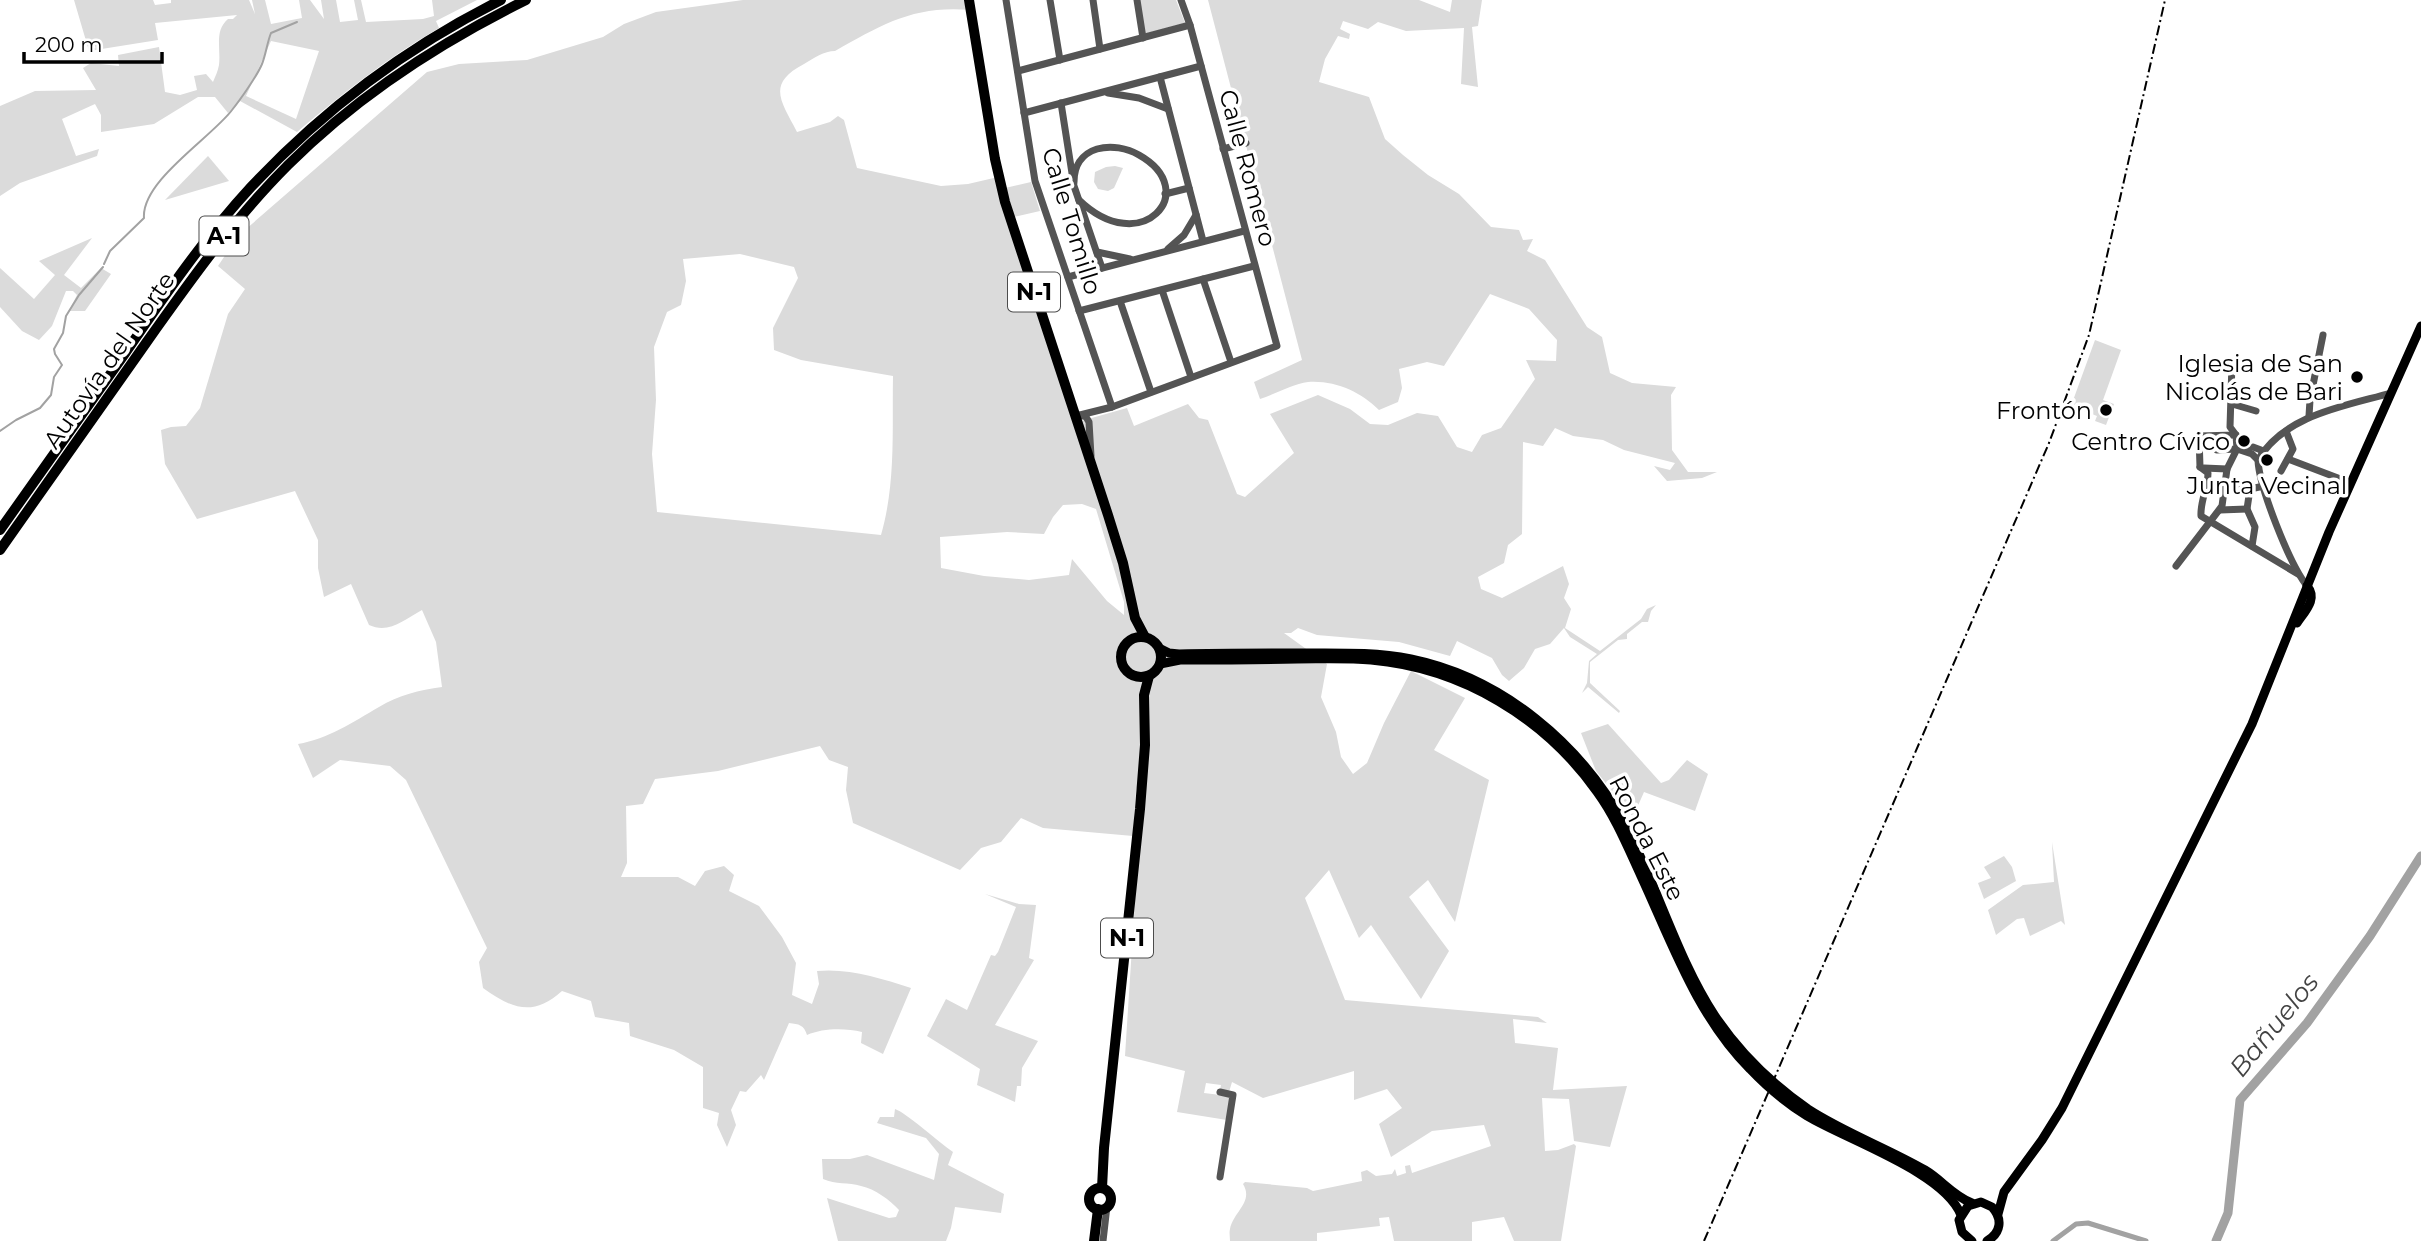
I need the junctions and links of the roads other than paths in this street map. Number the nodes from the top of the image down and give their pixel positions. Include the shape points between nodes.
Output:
1 (501, 0) edge
2 (526, 0) edge
3 (969, 0) edge
4 (1006, 0) edge
5 (1051, 0) edge
6 (1093, 0) edge
7 (1137, 0) edge
8 (1181, 0) edge
9 (1190, 25) junction
10 (1143, 38) junction
11 (1100, 49) junction
12 (1060, 60) junction
13 (1201, 66) junction
14 (1018, 71) junction
15 (1160, 77) junction
16 (1101, 92) junction
17 (1061, 103) junction
18 (1168, 109) junction
19 (1024, 113) junction
20 (1246, 143) dead end
21 (1223, 149) junction
22 (1074, 182) junction
23 (1189, 188) junction
24 (1165, 194) junction
25 (1079, 200) junction
26 (1196, 215) junction
27 (1244, 230) junction
28 (1203, 241) junction
29 (1097, 252) junction
30 (1161, 253) junction
31 (1138, 259) junction
32 (1254, 266) junction
33 (1102, 268) junction
34 (1068, 277) junction
35 (1203, 279) junction
36 (1162, 290) junction
37 (1121, 301) junction
38 (1079, 311) junction
39 (2421, 326) edge
40 (2323, 335) dead end
41 (1231, 362) junction
42 (2232, 363) dead end
43 (1191, 377) junction
44 (1152, 392) junction
45 (2391, 393) junction
46 (2346, 395) dead end
47 (2232, 404) junction
48 (2351, 404) junction
49 (1112, 407) junction
50 (2256, 411) dead end
51 (1077, 416) junction
52 (2309, 416) junction
53 (2286, 431) junction
54 (2236, 435) junction
55 (2237, 449) junction
56 (2217, 450) dead end
57 (2264, 451) junction
58 (2288, 459) junction
59 (2258, 462) junction
60 (2200, 467) junction
61 (2227, 469) junction
62 (2281, 471) dead end
63 (2351, 483) junction
64 (2264, 486) junction
65 (2226, 488) junction
66 (2250, 489) junction
67 (2247, 509) junction
68 (2220, 510) junction
69 (2212, 521) junction
70 (0, 530) edge
71 (2252, 546) junction
72 (0, 550) edge
73 (2175, 566) dead end
74 (2298, 575) junction
75 (2307, 586) junction
76 (1135, 618) junction
77 (1145, 638) junction
78 (1130, 640) junction
79 (1159, 648) junction
80 (1160, 664) junction
81 (1149, 676) junction
82 (1134, 677) junction
83 (1144, 695) junction
84 (1220, 1093) dead end
85 (1220, 1177) dead end
86 (1102, 1188) junction
87 (2004, 1192) junction
88 (1972, 1203) junction
89 (1985, 1203) junction
90 (1103, 1208) junction
91 (1998, 1214) junction
92 (1961, 1215) junction
93 (1961, 1236) edge
94 (1999, 1236) edge
95 (1094, 1241) edge
96 (1103, 1241) edge
97 (1972, 1241) edge
98 (1987, 1241) edge

1 - 70 highway, Autovía del Norte / A-1 via 424,43 358,89 258,179 186,268
2 - 72 highway, Autovía del Norte / A-1 via 399,73 346,113 276,177 201,266
3 - 51 highway, N-1 via 1002,191
4 - 14 street, Calle Tomillo
5 - 12 street
6 - 11 street
7 - 10 street
8 - 9 street, Calle Romero
9 - 10 street
9 - 13 street, Calle Romero
10 - 11 street
11 - 12 street
12 - 14 street
13 - 15 street
13 - 21 street, Calle Romero
14 - 19 street, Calle Tomillo
15 - 16 street
15 - 18 street
16 - 17 street
16 - 18 street
17 - 19 street
17 - 22 street
18 - 23 street
19 - 34 street, Calle Tomillo via 1035,181
20 - 21 street
21 - 27 street, Calle Romero
22 - 24 street via 1075,168 1087,154 1116,148 1151,163 1161,176
22 - 25 street
23 - 24 street
23 - 26 street
24 - 25 street via 1157,214 1130,224 1102,217
25 - 29 street
26 - 28 street
26 - 30 street via 1184,235
27 - 28 street
27 - 32 street, Calle Romero
28 - 30 street
29 - 31 street
29 - 33 street
30 - 31 street
31 - 33 street
32 - 35 street
32 - 41 street, Calle Romero via 1277,346
33 - 34 street
34 - 38 street, Calle Tomillo
35 - 36 street
35 - 41 street
36 - 37 street
36 - 43 street
37 - 38 street
37 - 44 street
38 - 49 street, Calle Tomillo
39 - 45 main road
40 - 52 street
41 - 43 street
42 - 47 street
43 - 44 street
44 - 49 street
45 - 48 street
45 - 63 main road
46 - 48 street
47 - 50 street
47 - 54 street via 2230,427
48 - 52 street
49 - 51 street
51 - 76 highway, N-1 via 1123,563
52 - 53 street
53 - 57 street
53 - 58 street via 2292,447
54 - 55 street
54 - 60 street via 2199,436
55 - 56 street
55 - 57 street
55 - 59 street via 2252,454
55 - 61 street
57 - 59 street
58 - 62 street
58 - 63 street
59 - 64 street
60 - 61 street
60 - 69 street via 2208,473 2208,486 2200,514
61 - 65 street
63 - 75 main road
64 - 66 street
64 - 74 street
65 - 66 street
65 - 68 street
66 - 67 street
67 - 68 street
67 - 71 street via 2255,527
68 - 69 street
69 - 71 street
69 - 73 street
71 - 74 street
74 - 75 street
75 - 87 main road via 2243,743 2062,1108
76 - 77 highway, N-1
76 - 78 highway, N-1
77 - 78 highway
77 - 79 highway, N-1
78 - 82 highway, N-1 via 1120,659 1124,670
79 - 80 highway
79 - 88 main road, Ronda Este via 1179,654 1343,653 1412,659 1482,684 1518,705 1571,749 1602,788 1626,827 1705,1000 1754,1064 1809,1110 1929,1172
80 - 81 highway, N-1
80 - 92 main road, Ronda Este via 1180,660 1371,660 1447,677 1516,711 1567,755 1598,792 1700,1003 1736,1055 1806,1115 1936,1185
81 - 82 highway
81 - 83 highway, N-1
82 - 83 highway, N-1
83 - 86 highway, N-1 via 1138,830
84 - 85 street via 1233,1095
86 - 90 highway, N-1 via 1110,1195
86 - 90 highway, N-1 via 1089,1197 1091,1205
87 - 89 main road
87 - 91 main road
88 - 89 main road
88 - 92 main road
89 - 91 main road
90 - 95 highway, N-1
90 - 96 street
91 - 94 main road
92 - 93 main road
93 - 97 main road
94 - 98 main road

